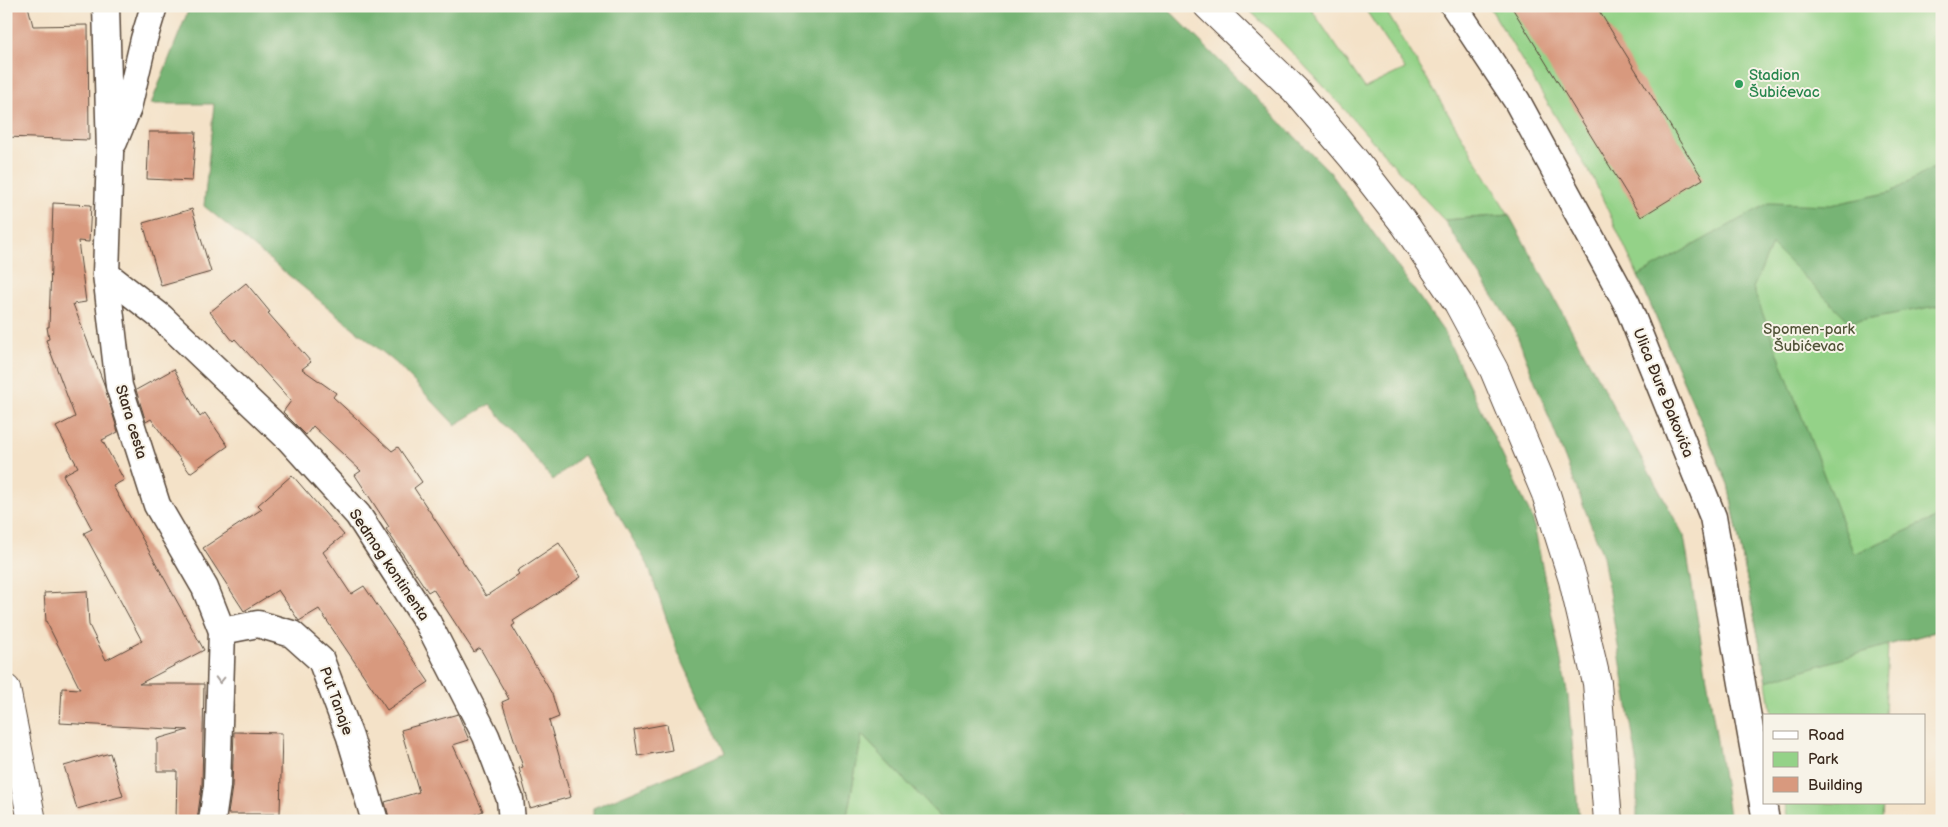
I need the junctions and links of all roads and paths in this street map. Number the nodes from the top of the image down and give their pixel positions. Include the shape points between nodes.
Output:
1 (106, 6) edge
2 (154, 6) edge
3 (1208, 6) edge
4 (1454, 6) edge
5 (110, 153) junction
6 (106, 274) junction
7 (222, 631) junction
8 (6, 688) edge
9 (1763, 804) edge
10 (1763, 804) edge
11 (32, 821) edge
12 (212, 821) edge
13 (375, 821) edge
14 (512, 821) edge
15 (1608, 821) edge
16 (1766, 821) edge

1 - 5 street, Stara cesta
2 - 5 street via 128,108
3 - 15 main road via 1295,90 1353,158 1406,226 1458,303 1494,370 1546,494 1573,580 1597,683
4 - 10 street, Ulica Đure Đakovića via 1517,101 1627,304 1713,517
5 - 6 street, Stara cesta
6 - 7 street, Stara cesta via 119,386 157,506 205,588
6 - 14 street, Sedmog kontinenta via 160,317 282,432 358,515 428,623 486,736 510,799
7 -> 12 street, Stara cesta via 217,786
7 - 13 street, Put Tanaje via 258,624 292,634 321,660 350,736
8 - 11 main road
9 - 16 street, Ulica Đure Đakovića

